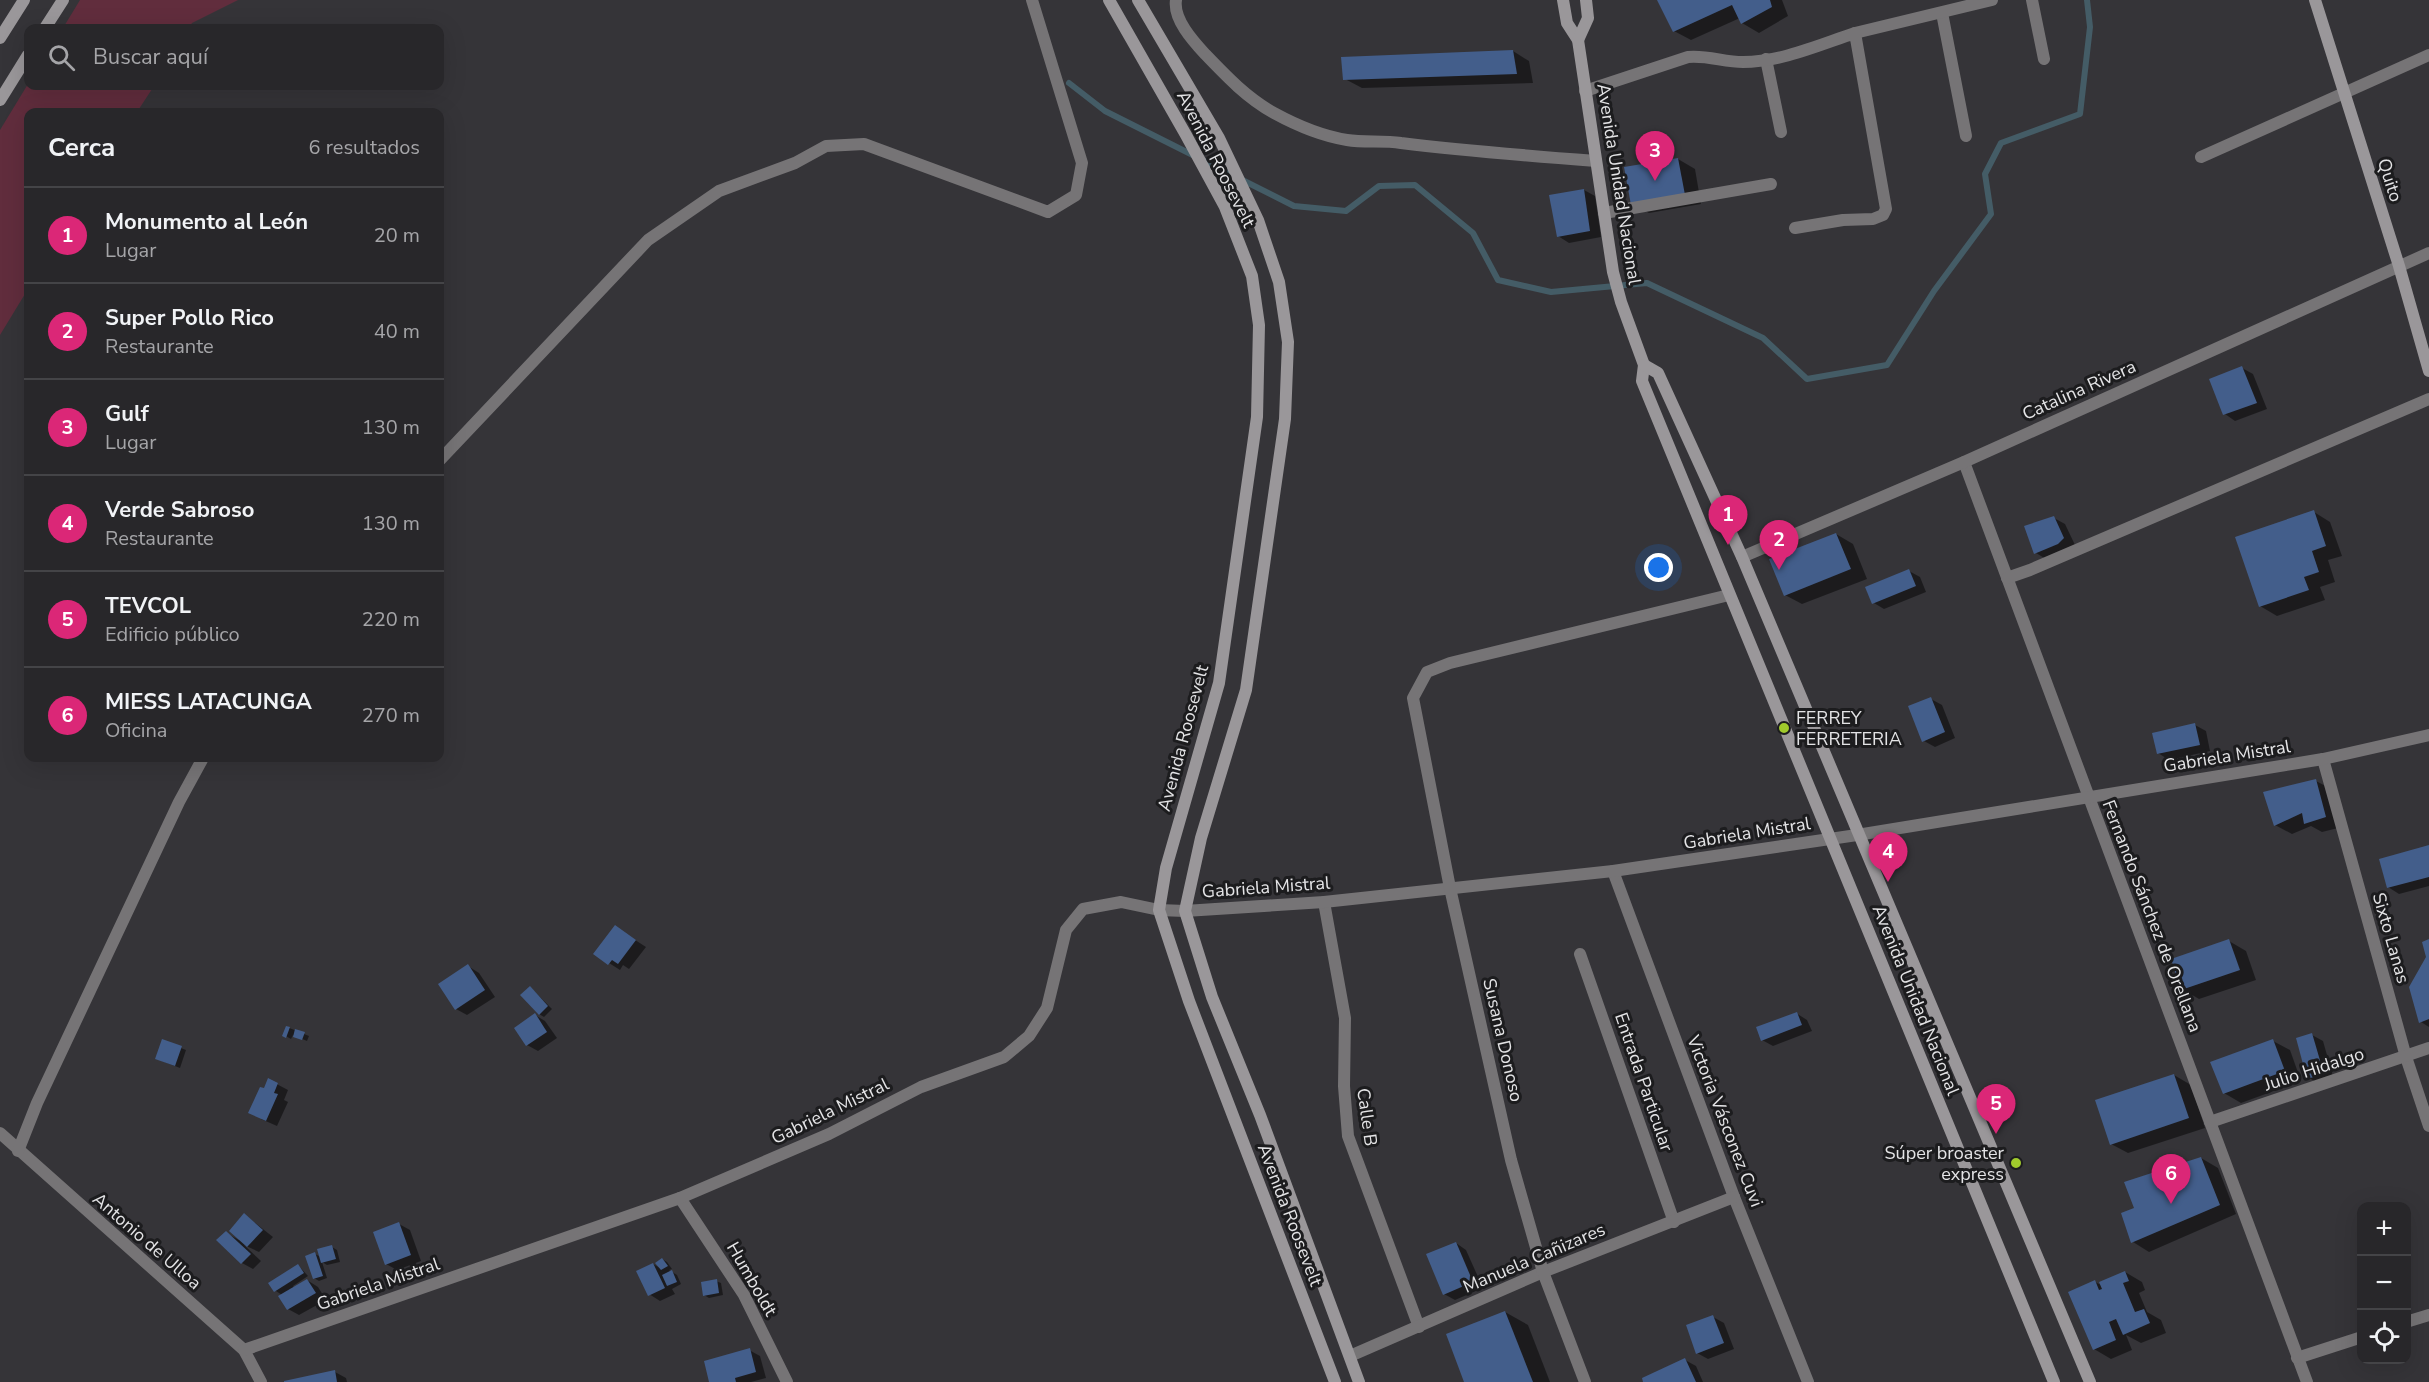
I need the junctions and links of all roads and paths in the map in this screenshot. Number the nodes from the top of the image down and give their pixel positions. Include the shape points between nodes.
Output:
1 (24, 0) edge
2 (63, 0) edge
3 (1032, 0) edge
4 (1109, 0) edge
5 (1138, 0) edge
6 (1176, 0) edge
7 (1563, 0) edge
8 (1586, 0) edge
9 (1992, 0) edge
10 (2032, 0) edge
11 (2315, 0) edge
12 (1942, 13) junction
13 (48, 24) edge
14 (1855, 33) junction
15 (0, 38) edge
16 (1578, 40) junction
17 (2429, 55) edge
18 (1766, 59) junction
19 (2044, 59) dead end
20 (24, 61) edge
21 (1585, 91) junction
22 (2344, 94) junction
23 (0, 100) edge
24 (1781, 132) dead end
25 (1966, 136) dead end
26 (2201, 157) dead end
27 (1596, 160) junction
28 (1772, 184) dead end
29 (1604, 213) junction
30 (1795, 228) dead end
31 (2429, 253) edge
32 (2399, 266) junction
33 (1644, 365) junction
34 (2429, 371) edge
35 (2429, 399) edge
36 (444, 456) edge
37 (1964, 462) junction
38 (1742, 557) junction
39 (2007, 578) junction
40 (1729, 595) junction
41 (2429, 735) edge
42 (2323, 759) junction
43 (201, 762) edge
44 (2089, 797) junction
45 (1857, 835) junction
46 (1830, 838) junction
47 (1613, 872) junction
48 (1450, 888) junction
49 (1324, 902) junction
50 (1159, 910) junction
51 (1185, 911) junction
52 (1580, 954) dead end
53 (2429, 1048) edge
54 (2406, 1057) junction
55 (2210, 1122) junction
56 (2429, 1126) edge
57 (0, 1133) edge
58 (18, 1151) junction
59 (1734, 1197) junction
60 (680, 1198) junction
61 (1674, 1221) junction
62 (1543, 1272) junction
63 (2429, 1315) edge
64 (2411, 1320) edge
65 (1419, 1327) junction
66 (2357, 1338) edge
67 (243, 1350) junction
68 (1350, 1356) junction
69 (2297, 1358) junction
70 (261, 1382) edge
71 (787, 1382) edge
72 (1335, 1382) edge
73 (1359, 1382) edge
74 (1585, 1382) edge
75 (1808, 1382) edge
76 (2054, 1382) edge
77 (2090, 1382) edge
78 (2307, 1382) edge

1 - 15 street
2 - 13 street
3 - 36 street via 1082,163 1076,195 1048,212 864,144 826,146 795,163 719,191 648,240
4 - 50 street, Avenida Roosevelt via 1225,207 1252,276 1259,325 1257,417 1219,683 1166,868
5 - 51 street, Avenida Roosevelt via 1219,138 1258,220 1279,282 1288,342 1285,419 1246,690 1201,838
6 - 27 street via 1175,9 1186,30 1227,78 1257,102 1295,123 1347,140
7 - 16 street, Avenida Unidad Nacional via 1567,23
8 - 16 street, Avenida Unidad Nacional via 1588,18
9 - 12 street
10 - 19 street
11 - 22 street, Quito
12 - 14 street
12 - 25 street
14 - 18 street
14 - 30 street via 1886,209 1873,219
16 - 21 street, Avenida Unidad Nacional
17 - 22 street
18 - 21 street via 1742,62 1688,57
18 - 24 street
20 - 23 street
21 - 27 street, Avenida Unidad Nacional
22 - 26 street
22 - 32 street, Quito
27 - 29 street, Avenida Unidad Nacional
28 - 29 street
29 - 33 street, Avenida Unidad Nacional via 1613,272
31 - 32 street, Catalina Rivera
32 - 34 street, Quito
32 - 37 street, Catalina Rivera
33 - 38 street, Avenida Unidad Nacional via 1658,373
33 - 40 street, Avenida Unidad Nacional via 1642,381
35 - 39 street
37 - 38 street, Catalina Rivera
37 - 39 street, Fernando Sánchez de Orellana
38 - 45 street, Avenida Unidad Nacional
39 - 44 street, Fernando Sánchez de Orellana
40 - 46 street, Avenida Unidad Nacional
40 - 48 street, Susana Donoso via 1450,663 1427,672 1413,698
41 - 42 street, Gabriela Mistral
42 - 44 street, Gabriela Mistral
42 - 54 street, Sixto Lanas
43 - 58 street via 178,802
44 - 45 street, Gabriela Mistral
44 - 55 street, Fernando Sánchez de Orellana
45 - 46 street, Gabriela Mistral
45 - 77 street, Avenida Unidad Nacional
46 - 47 street, Gabriela Mistral
46 - 76 street, Avenida Unidad Nacional
47 - 48 street, Gabriela Mistral
47 - 59 street, Victoria Vásconez Cuvi
48 - 49 street, Gabriela Mistral
48 - 62 street, Susana Donoso via 1511,1160
49 - 51 street, Gabriela Mistral
49 - 65 street, Calle B via 1345,1018 1348,1136
50 - 51 street, Gabriela Mistral
50 - 60 street, Gabriela Mistral via 1121,902 1083,909 1066,930 1047,1008 1029,1036 1004,1057 921,1087 830,1134
50 - 72 street, Avenida Roosevelt via 1192,1012
51 - 68 street, Avenida Roosevelt via 1212,997
52 - 61 street, Entrada Particular
53 - 54 street, Julio Hidalgo
54 - 55 street, Julio Hidalgo
54 - 56 street, Sixto Lanas
55 - 69 street, Fernando Sánchez de Orellana
57 - 58 street, Antonio de Ulloa
58 - 67 street, Antonio de Ulloa
59 - 61 street, Manuela Cañizares
59 - 75 street, Victoria Vásconez Cuvi
60 - 67 street, Gabriela Mistral
60 - 71 street, Humboldt via 744,1296
61 - 62 street, Manuela Cañizares
62 - 65 street, Manuela Cañizares
62 - 74 street, Susana Donoso
63 - 64 street
65 - 68 street, Manuela Cañizares
66 - 69 street
67 - 70 street, Antonio de Ulloa
68 - 73 street, Avenida Roosevelt
69 - 78 street, Fernando Sánchez de Orellana

